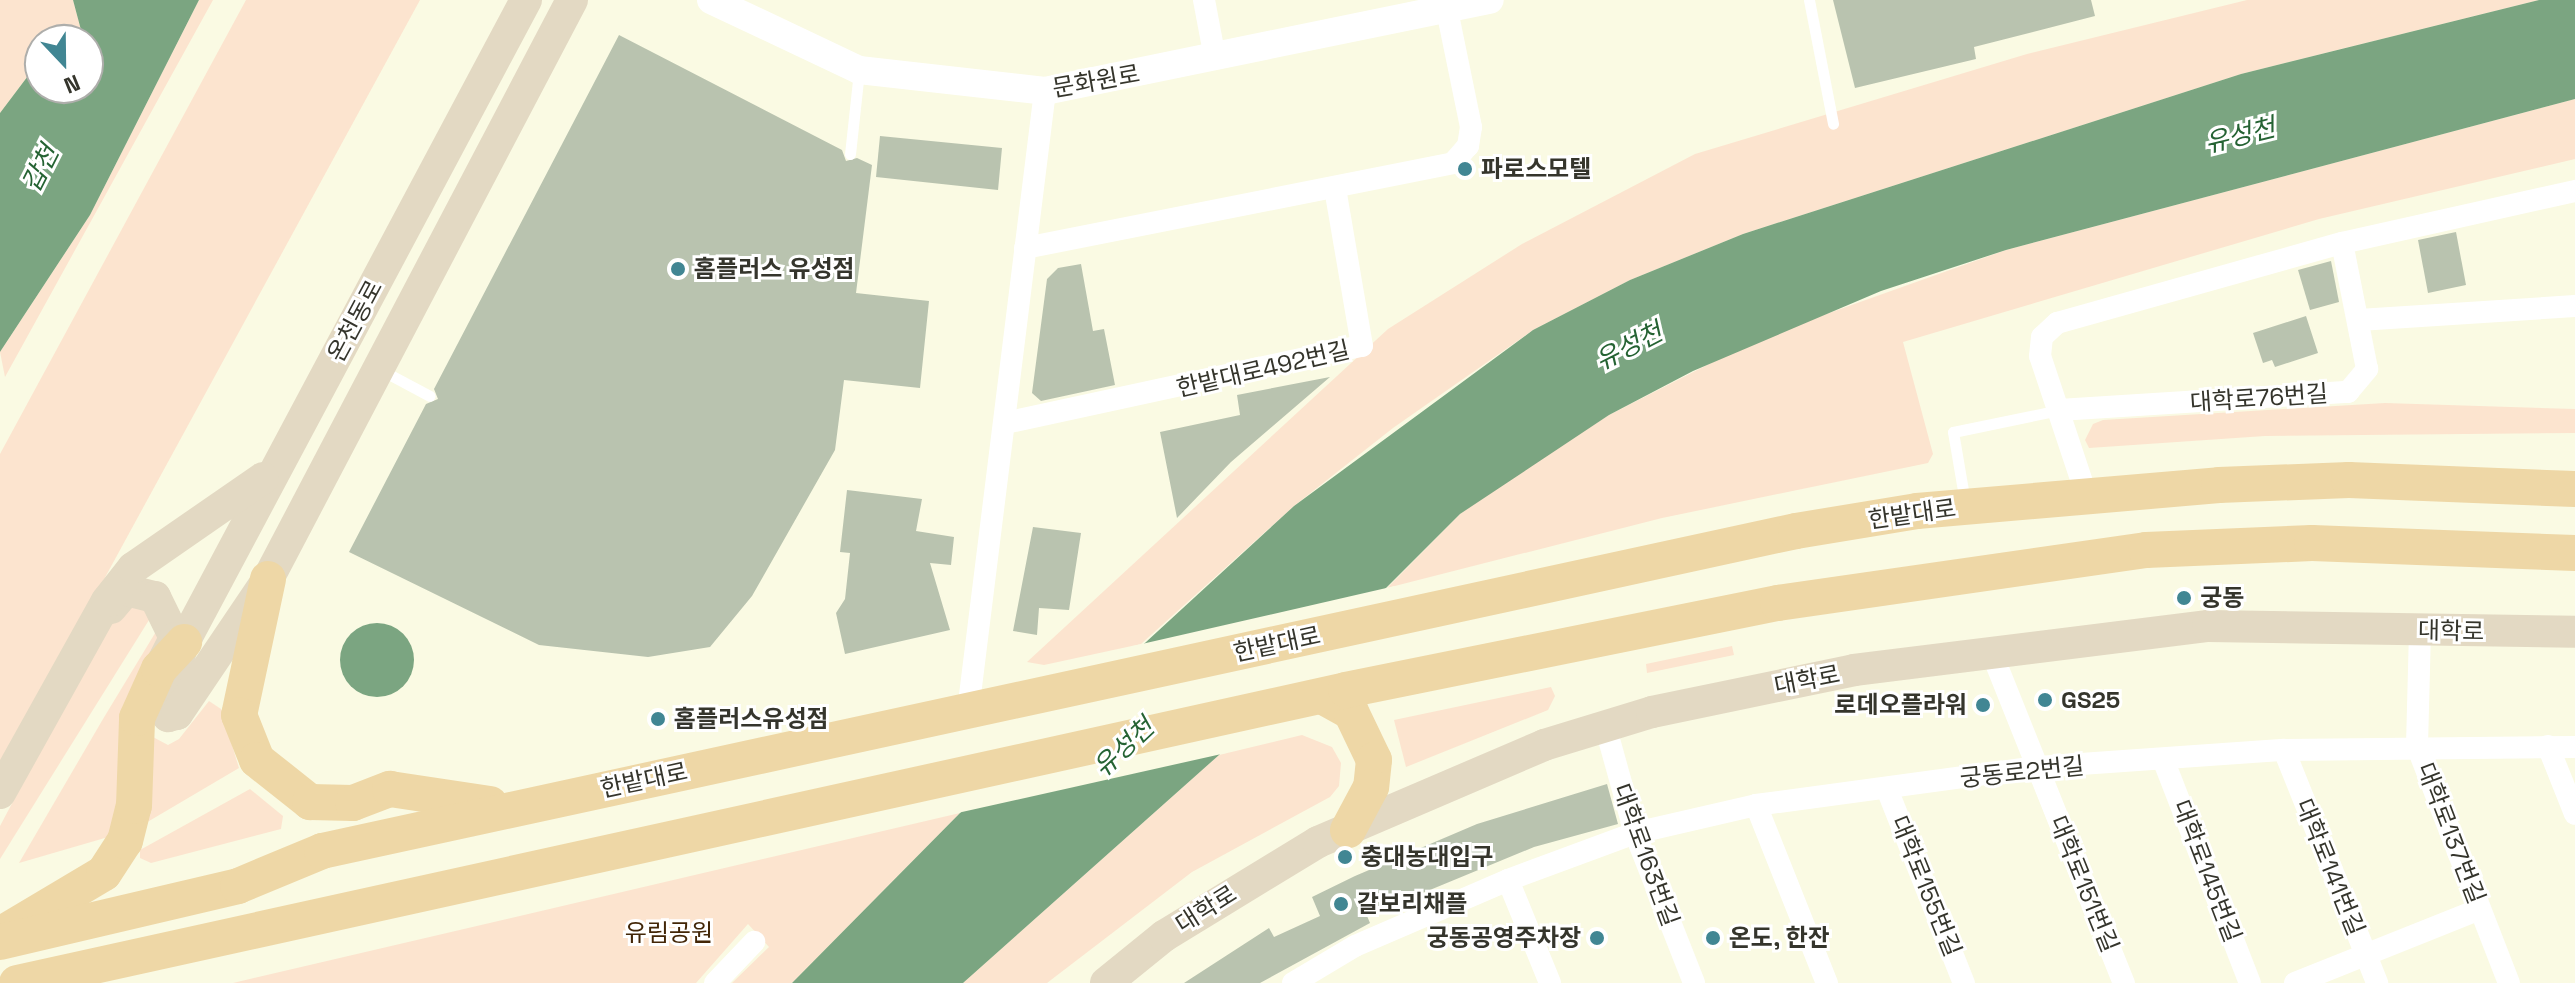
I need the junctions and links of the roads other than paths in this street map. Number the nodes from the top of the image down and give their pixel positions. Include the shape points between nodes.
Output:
1 (526, 0) edge
2 (572, 0) edge
3 (711, 0) edge
4 (1204, 0) edge
5 (1490, 0) edge
6 (1809, 0) edge
7 (744, 8) edge
8 (1447, 10) junction
9 (1215, 58) junction
10 (859, 70) junction
11 (1045, 91) junction
12 (1833, 124) dead end
13 (850, 154) dead end
14 (1335, 188) junction
15 (2575, 191) edge
16 (2342, 243) junction
17 (1025, 248) junction
18 (2575, 306) edge
19 (2359, 320) junction
20 (381, 370) junction
21 (430, 396) dead end
22 (2059, 410) junction
23 (1005, 423) junction
24 (278, 465) junction
25 (2575, 489) edge
26 (2086, 494) junction
27 (1966, 506) junction
28 (2575, 553) edge
29 (268, 579) junction
30 (2420, 631) junction
31 (2575, 632) edge
32 (88, 635) junction
33 (184, 642) junction
34 (1991, 651) junction
35 (159, 669) junction
36 (1334, 696) junction
37 (968, 711) junction
38 (1605, 725) junction
39 (2417, 746) junction
40 (2548, 746) junction
41 (2575, 747) edge
42 (2284, 750) junction
43 (2163, 759) junction
44 (2038, 767) junction
45 (1887, 789) junction
46 (0, 793) edge
47 (1756, 805) junction
48 (515, 808) junction
49 (2575, 814) edge
50 (1348, 830) junction
51 (1635, 833) junction
52 (1508, 880) junction
53 (2480, 909) junction
54 (0, 935) edge
55 (0, 942) edge
56 (754, 942) dead end
57 (2366, 955) junction
58 (17, 983) edge
59 (715, 983) edge
60 (1106, 983) edge
61 (1293, 983) edge
62 (1550, 983) edge
63 (1694, 983) edge
64 (1827, 983) edge
65 (1964, 983) edge
66 (2124, 983) edge
67 (2250, 983) edge
68 (2295, 983) edge
69 (2377, 983) edge
70 (2509, 983) edge

1 - 24 main road, 온천동로
2 - 20 main road, 온천동로
3 - 7 street, 문화원로
4 - 9 street
5 - 8 street, 문화원로
6 - 12 lane
7 - 10 street, 문화원로
8 - 9 street, 문화원로
8 - 14 street via 1471,127 1468,146 1453,163
9 - 11 street, 문화원로
10 - 11 street, 문화원로
10 - 13 lane
11 - 17 street
14 - 17 street
14 - 23 street, 한밭대로492번길 via 1362,346 1350,354
15 - 16 street
16 - 19 street, 대학로76번길
16 - 22 street via 2057,323 2042,337 2040,356
17 - 23 street
18 - 19 street
19 - 22 street, 대학로76번길 via 2367,369 2348,392
20 - 21 lane
20 - 29 main road, 온천동로
22 - 26 street
22 - 27 lane via 1953,432
23 - 37 street
24 - 32 main road via 221,513 133,568
24 - 33 main road, 온천동로
25 - 26 main road, 한밭대로 via 2349,480
26 - 27 main road, 한밭대로
27 - 37 main road, 한밭대로 via 1659,557
28 - 36 main road via 2312,543 2146,550 1778,603
29 - 33 main road, 온천동로 via 177,714 168,716 162,706
29 - 48 main road via 243,672 239,715 245,743 282,785 310,802 353,803 390,789
30 - 31 main road, 대학로
30 - 34 main road, 대학로 via 2208,626
30 - 39 street, 대학로137번길
32 - 35 main road via 126,590 144,590 166,610 175,638
32 - 46 main road
33 - 35 main road
34 - 38 main road, 대학로 via 1854,670
34 - 44 street, 대학로151번길
35 - 54 main road via 137,718 132,827 125,841 104,873
36 - 50 main road via 1363,728 1374,760 1371,787
36 - 58 main road
37 - 48 main road, 한밭대로
38 - 50 main road, 대학로 via 1459,779
38 - 51 street, 대학로163번길
39 - 40 street, 궁동로2번길
39 - 42 street, 궁동로2번길
39 - 53 street, 대학로137번길
40 - 41 street, 궁동로2번길
40 - 49 street
42 - 43 street, 궁동로2번길
42 - 57 street, 대학로141번길
43 - 44 street, 궁동로2번길
43 - 67 street, 대학로145번길
44 - 45 street, 궁동로2번길
44 - 66 street, 대학로151번길
45 - 47 street, 궁동로2번길
45 - 65 street, 대학로155번길
47 - 51 street, 궁동로2번길
47 - 64 street
48 - 55 main road, 한밭대로 via 322,851 238,886
50 - 60 main road, 대학로 via 1234,890
51 - 52 street, 궁동로2번길
51 - 63 street, 대학로163번길
52 - 61 street, 궁동로2번길 via 1355,946
52 - 62 street
53 - 57 street
53 - 70 street, 대학로137번길
56 - 59 street
57 - 68 street
57 - 69 street, 대학로141번길

